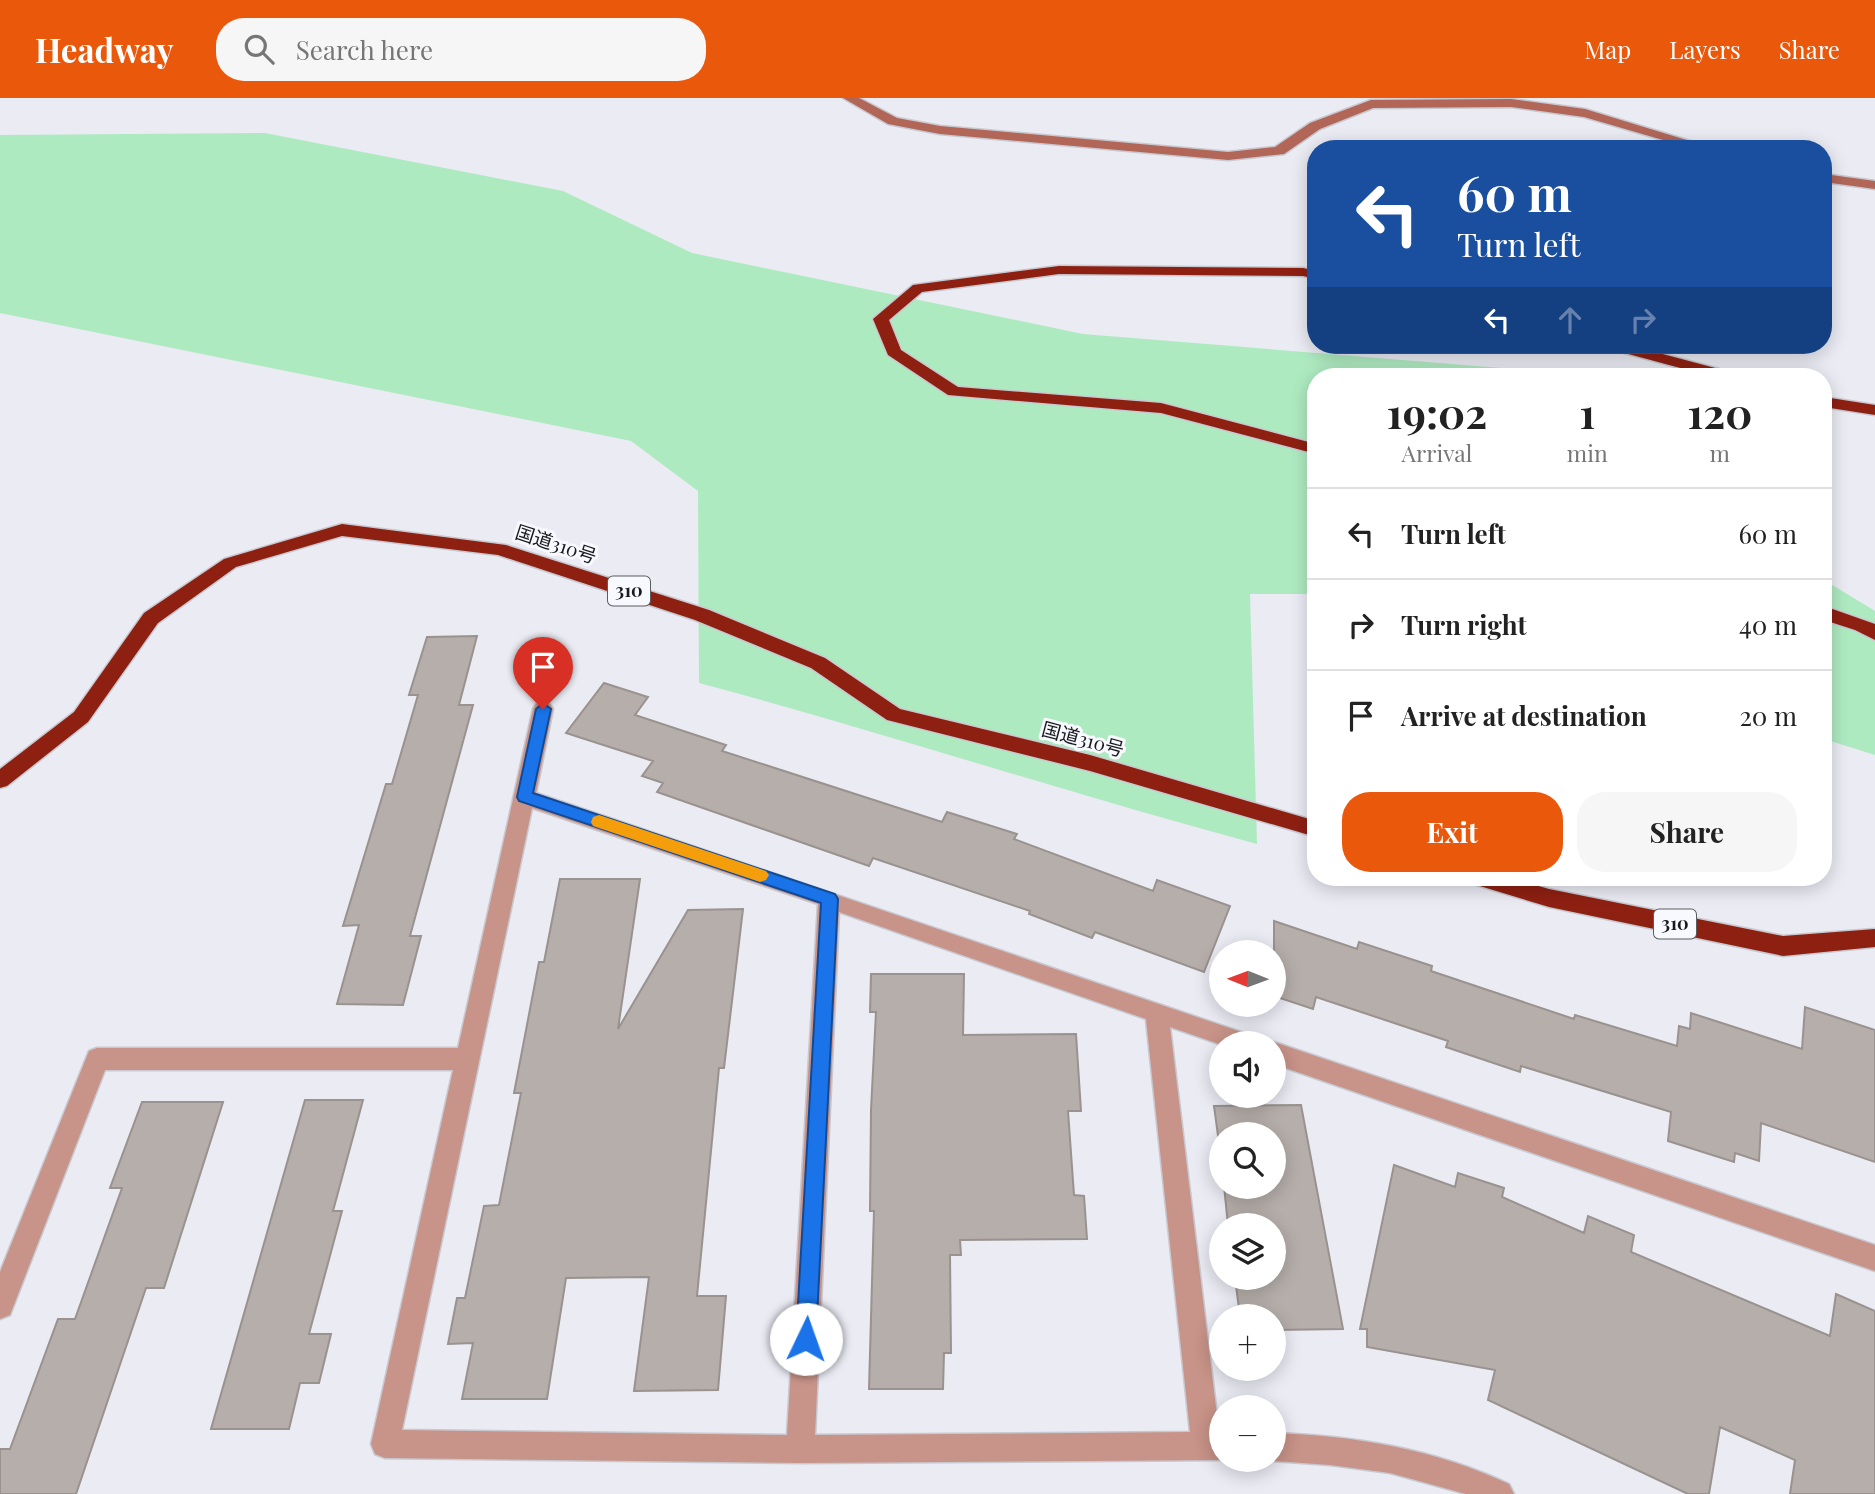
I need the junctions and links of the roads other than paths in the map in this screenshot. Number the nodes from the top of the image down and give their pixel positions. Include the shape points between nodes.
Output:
1 (849, 98) edge
2 (1678, 140) edge
3 (1832, 179) edge
4 (1875, 185) edge
5 (1307, 273) edge
6 (1646, 354) edge
7 (1698, 368) edge
8 (1832, 404) edge
9 (1875, 410) edge
10 (1307, 447) edge
11 (1832, 616) edge
12 (1875, 633) edge
13 (543, 709) dead end
14 (0, 780) edge
15 (524, 797) junction
16 (1307, 826) edge
17 (1508, 886) edge
18 (829, 899) junction
19 (1875, 938) edge
20 (1157, 1013) junction
21 (1210, 1031) edge
22 (1286, 1057) edge
23 (469, 1059) junction
24 (1875, 1258) edge
25 (0, 1306) edge
26 (1209, 1408) edge
27 (1209, 1446) edge
28 (1286, 1447) edge
29 (800, 1449) junction
30 (1499, 1494) edge

1 - 2 street via 893,121 940,130 1228,156 1279,151 1315,127 1371,104 1511,103 1585,113
3 - 4 street
5 - 10 highway via 1059,270 918,288 881,319 894,352 954,392 1161,408
6 - 7 highway
8 - 9 highway
11 - 12 highway
13 - 15 street
14 - 16 highway, 国道310号 / 310 via 81,717 151,618 230,563 342,530 500,549 702,615 807,658 894,715 1090,763
15 - 18 street
15 - 23 street
17 - 19 highway, 310 via 1783,946
18 - 20 street
18 - 29 street
20 - 21 street
20 - 26 street
22 - 24 street
23 - 25 street via 97,1059
23 - 29 street via 384,1444
27 - 29 street
28 - 30 street via 1331,1449 1419,1465

